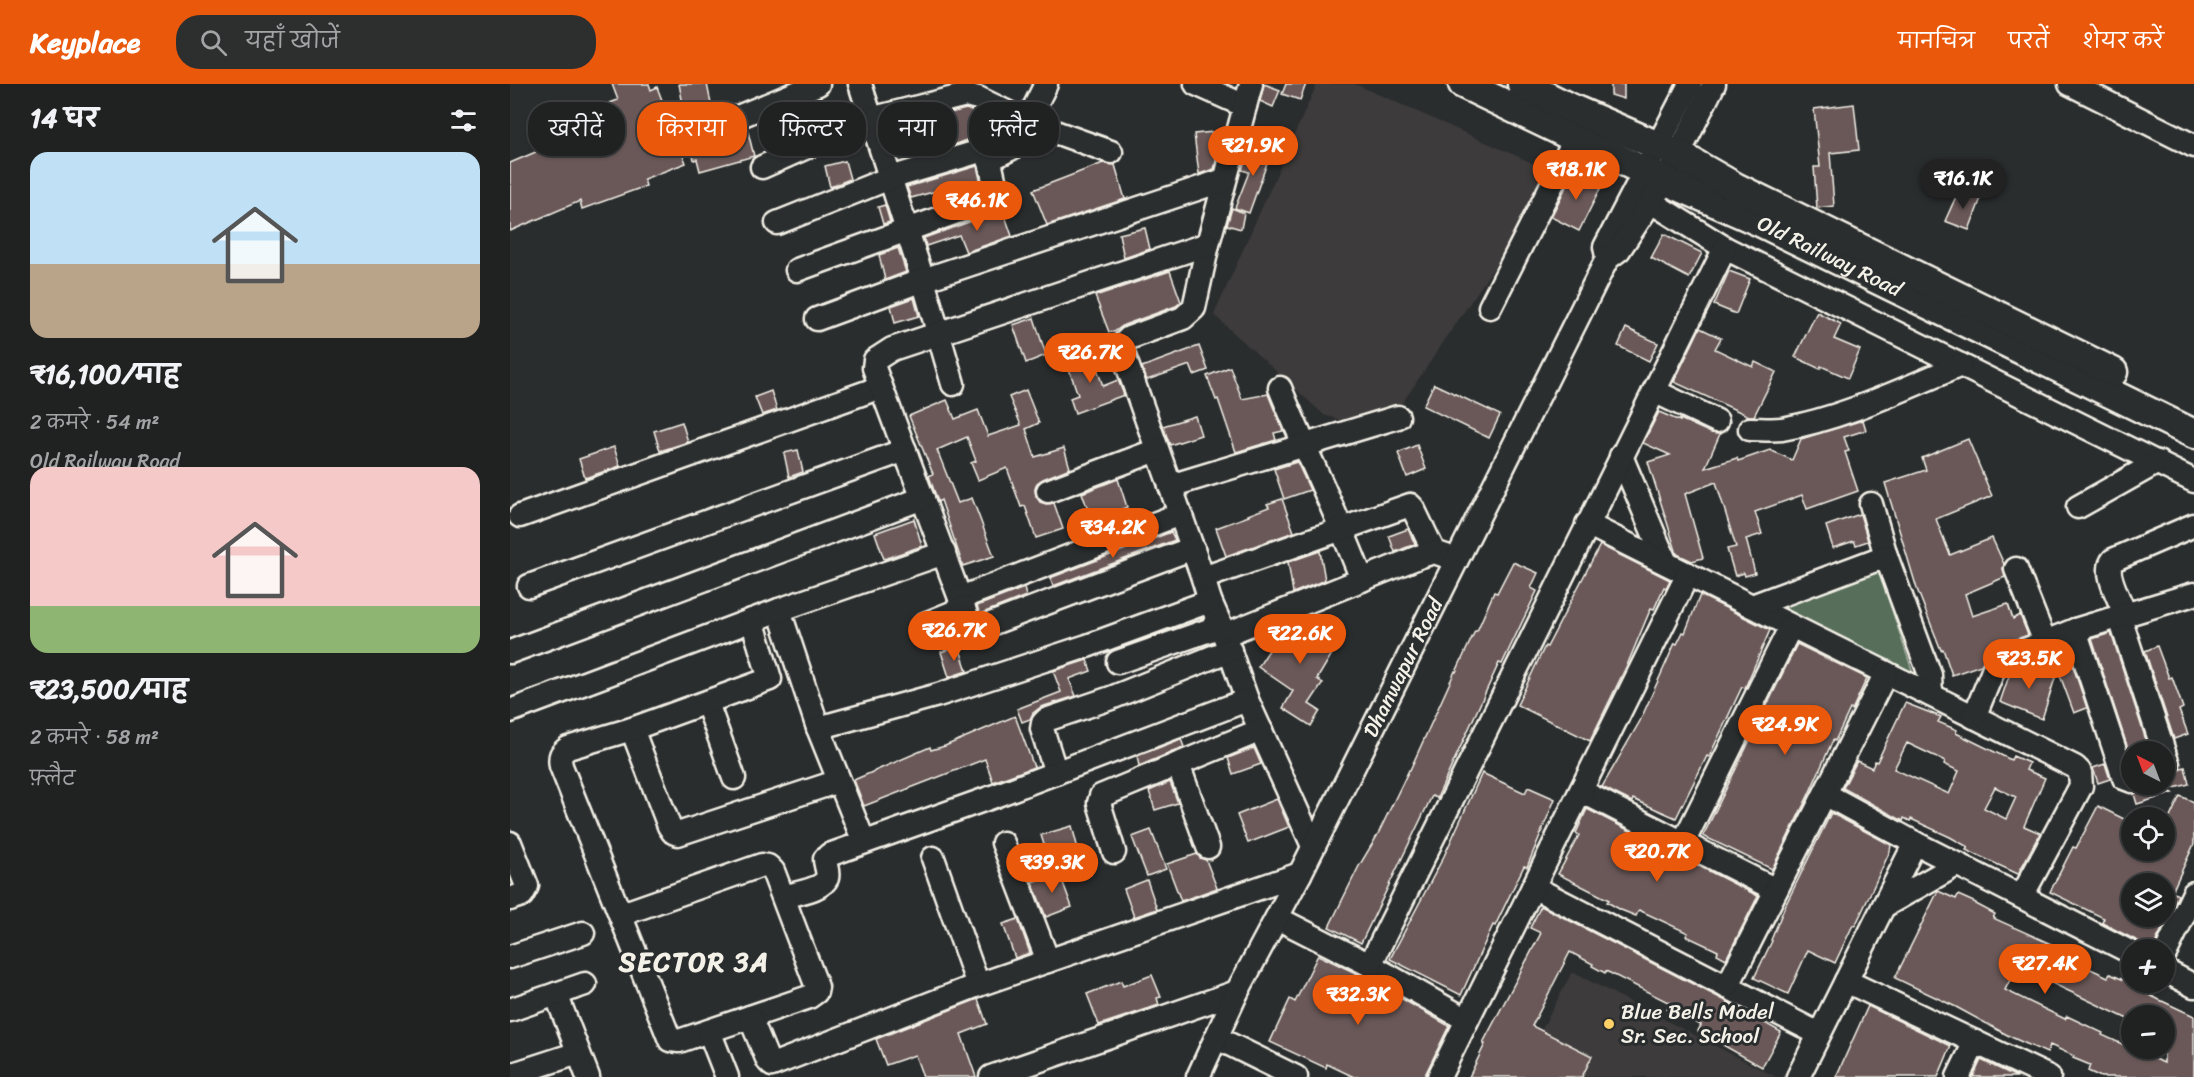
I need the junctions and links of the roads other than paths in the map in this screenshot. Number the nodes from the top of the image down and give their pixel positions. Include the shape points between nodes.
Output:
1 (818, 84) edge
2 (860, 84) edge
3 (1046, 84) edge
4 (1196, 84) edge
5 (1251, 84) edge
6 (1463, 84) edge
7 (1522, 84) edge
8 (1690, 84) edge
9 (1714, 84) edge
10 (2070, 84) edge
11 (986, 102) edge
12 (1037, 102) edge
13 (1245, 106) junction
14 (747, 113) edge
15 (870, 119) junction
16 (1059, 133) edge
17 (1575, 139) junction
18 (2194, 146) edge
19 (1111, 152) dead end
20 (997, 156) edge
21 (989, 160) junction
22 (1662, 162) junction
23 (762, 167) dead end
24 (890, 178) junction
25 (1224, 180) junction
26 (1651, 202) junction
27 (1726, 207) junction
28 (777, 223) dead end
29 (906, 230) junction
30 (1208, 244) junction
31 (1717, 244) junction
32 (1607, 259) junction
33 (797, 270) dead end
34 (923, 280) junction
35 (1490, 307) dead end
36 (817, 319) dead end
37 (939, 335) junction
38 (1960, 365) junction
39 (953, 384) dead end
40 (881, 387) junction
41 (1280, 388) dead end
42 (1654, 391) junction
43 (2194, 413) edge
44 (1398, 417) dead end
45 (1717, 421) dead end
46 (1750, 429) dead end
47 (2194, 434) edge
48 (1303, 444) junction
49 (905, 450) junction
50 (1157, 450) junction
51 (1621, 456) junction
52 (2158, 462) junction
53 (2194, 481) edge
54 (1170, 486) junction
55 (1048, 492) dead end
56 (923, 498) junction
57 (1871, 504) dead end
58 (2078, 507) dead end
59 (1180, 514) junction
60 (520, 516) dead end
61 (1587, 524) junction
62 (2194, 525) edge
63 (1342, 527) junction
64 (1193, 548) junction
65 (1434, 552) junction
66 (944, 553) junction
67 (1886, 556) junction
68 (1458, 560) junction
69 (1666, 563) junction
70 (2016, 569) dead end
71 (1688, 574) junction
72 (1203, 578) junction
73 (1362, 580) junction
74 (529, 586) dead end
75 (2194, 594) edge
76 (1210, 601) junction
77 (962, 603) junction
78 (1752, 606) junction
79 (779, 610) junction
80 (2123, 616) junction
81 (752, 620) junction
82 (926, 624) dead end
83 (1791, 626) junction
84 (2075, 630) junction
85 (1225, 637) junction
86 (2045, 642) junction
87 (510, 652) edge
88 (1118, 662) dead end
89 (1887, 673) junction
90 (1931, 696) junction
91 (1247, 700) junction
92 (707, 703) junction
93 (510, 711) edge
94 (1974, 717) junction
95 (818, 728) junction
96 (632, 729) junction
97 (1261, 730) junction
98 (2161, 741) edge
99 (1178, 764) junction
100 (2121, 769) edge
101 (1056, 773) junction
102 (734, 778) dead end
103 (839, 781) junction
104 (1581, 791) junction
105 (1825, 794) junction
106 (864, 842) junction
107 (510, 843) edge
108 (1003, 843) dead end
109 (1683, 843) junction
110 (1915, 843) junction
111 (1313, 846) junction
112 (1208, 847) dead end
113 (1114, 852) dead end
114 (933, 858) dead end
115 (1958, 864) junction
116 (1300, 874) junction
117 (1533, 887) junction
118 (1776, 890) junction
119 (2194, 893) edge
120 (2022, 896) junction
121 (784, 897) junction
122 (510, 899) edge
123 (1884, 906) junction
124 (622, 914) junction
125 (1277, 918) junction
126 (583, 933) dead end
127 (2172, 939) edge
128 (2121, 947) edge
129 (510, 957) edge
130 (1048, 961) junction
131 (1370, 965) junction
132 (2175, 976) edge
133 (1846, 981) junction
134 (585, 984) dead end
135 (978, 985) junction
136 (2194, 986) edge
137 (1727, 987) junction
138 (1237, 992) junction
139 (556, 994) junction
140 (510, 1010) edge
141 (750, 1017) junction
142 (1467, 1020) junction
143 (709, 1031) junction
144 (1820, 1034) junction
145 (1217, 1038) junction
146 (1975, 1042) junction
147 (578, 1053) junction
148 (510, 1075) edge
149 (724, 1076) edge
150 (588, 1077) edge
151 (991, 1077) edge
152 (1198, 1077) edge
153 (1296, 1077) edge
154 (1439, 1077) edge
155 (1798, 1077) edge
156 (1958, 1077) edge
157 (2049, 1077) edge

1 - 14 street
2 - 15 street
3 - 12 street
4 - 13 street
5 - 13 street
6 - 17 main road, Old Railway Road
7 - 22 main road, Old Railway Road
8 - 22 street
9 - 22 street
10 - 18 street
11 - 15 street via 966,95
13 - 25 street
15 - 23 street
15 - 24 street
16 - 19 street
17 - 22 main road, Old Railway Road
17 - 35 street
20 - 21 street
21 - 24 street via 987,148
21 - 29 street via 998,197
22 - 26 street, Dhanwapur Road
22 - 27 main road, Old Railway Road
22 - 32 street, Dhanwapur Road via 1605,247
22 - 43 main road, Old Railway Road via 1735,187
24 - 28 street
24 - 29 street
25 - 30 street
25 - 34 street
26 - 31 street
26 - 32 street, Dhanwapur Road via 1619,250
27 - 31 street
27 - 47 main road, Old Railway Road
29 - 33 street
29 - 34 street
30 - 37 street
30 - 50 street via 1194,308 1183,318 1138,334 1123,344
31 - 38 street
31 - 42 street
32 - 68 street, Dhanwapur Road
34 - 36 street
34 - 37 street
37 - 39 street
37 - 40 street via 892,349 875,360
38 - 46 street via 1823,420 1780,429
38 - 52 street
40 - 49 street
40 - 60 street
41 - 48 street
42 - 45 street
42 - 51 street
44 - 48 street
48 - 54 street
48 - 63 street
49 - 56 street
49 - 74 street
50 - 54 street
50 - 55 street
51 - 61 street
51 - 69 street
52 - 53 street
52 - 58 street
54 - 59 street
56 - 66 street
56 - 87 street
57 - 67 street
59 - 64 street
59 - 77 street
61 - 69 street
61 - 131 street
62 - 80 street via 2113,560 2109,572
63 - 65 street via 1410,505
63 - 72 street
63 - 73 street
64 - 72 street
64 - 77 street via 980,628 970,625
65 - 68 street
65 - 73 street
66 - 77 street
66 - 79 street
67 - 78 street
67 - 90 street via 1930,675
68 - 111 street, Dhanwapur Road
69 - 71 street
70 - 86 street
71 - 78 street
71 - 104 street
72 - 76 street
73 - 85 street
75 - 80 street
76 - 85 street
76 - 95 street via 938,695
77 - 82 street
78 - 83 street
79 - 81 street
79 - 95 street
80 - 84 street
80 - 98 street
81 - 92 street via 770,679
81 - 93 street
83 - 89 street
83 - 109 street
84 - 86 street
84 - 100 street
85 - 88 street
85 - 91 street
85 - 101 street via 1112,698 1046,720 1042,729
86 - 94 street via 2015,652 1995,666
89 - 90 street
89 - 105 street
90 - 94 street
91 - 97 street
91 - 101 street
92 - 96 street
92 - 102 street
94 - 120 street via 2075,766 2082,779
95 - 103 street
96 - 103 street via 669,826 678,834
96 - 124 street via 568,748 560,758
97 - 99 street
97 - 111 street
99 - 112 street
99 - 113 street via 1101,796 1099,803
101 - 106 street
103 - 106 street
104 - 109 street
104 - 117 street
105 - 110 street
105 - 118 street
106 - 121 street via 829,855 825,859 828,874 819,886
107 - 122 street via 527,886 522,895
108 - 130 street
109 - 118 street
110 - 115 street
110 - 123 street
111 - 116 street, Dhanwapur Road
114 - 135 street
115 - 120 street
115 - 123 street
116 - 125 street, Dhanwapur Road
116 - 130 street
117 - 137 street
117 - 142 street
118 - 137 street
119 - 127 street
120 - 128 street
121 - 124 street via 773,871 762,865
121 - 141 street via 816,992
123 - 133 street
124 - 143 street via 670,1040
125 - 131 street
125 - 138 street, Dhanwapur Road
126 - 129 street
130 - 135 street
131 - 142 street
132 - 136 street
133 - 144 street
133 - 146 street
134 - 139 street
135 - 141 street via 772,1065
137 - 144 street
138 - 145 street, Dhanwapur Road
138 - 151 street
139 - 140 street
139 - 147 street
141 - 143 street
142 - 154 street
143 - 149 street
144 - 155 street
145 - 152 street, Dhanwapur Road
145 - 153 street
146 - 156 street
146 - 157 street
147 - 148 street
147 - 150 street

